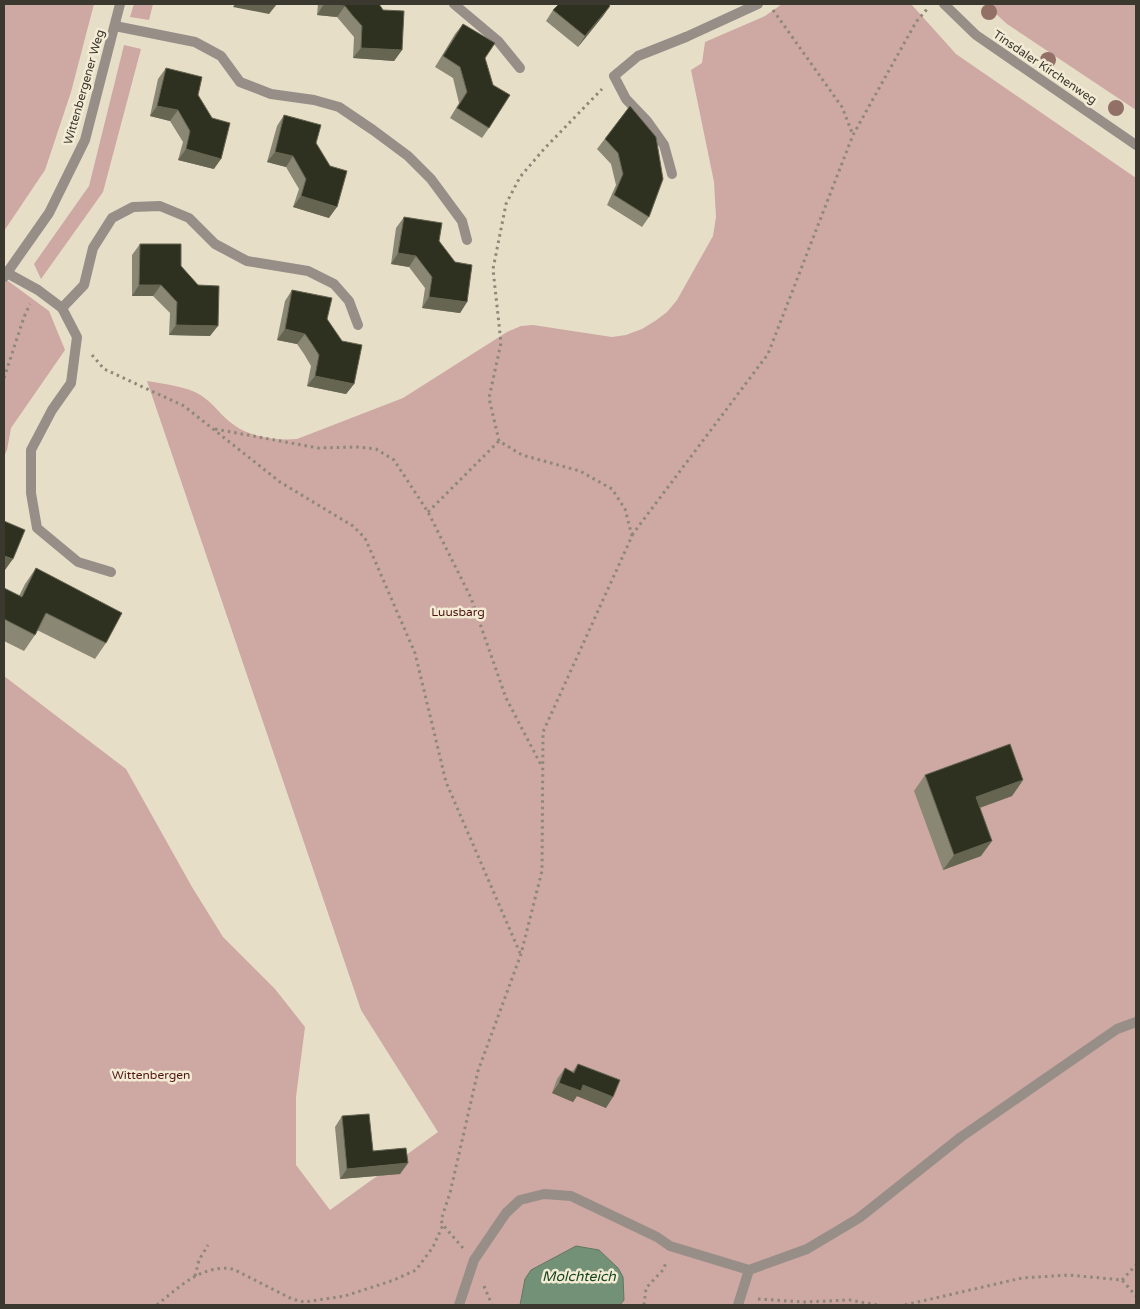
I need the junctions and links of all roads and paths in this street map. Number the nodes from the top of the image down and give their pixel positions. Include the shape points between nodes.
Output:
1 (120, 4) edge
2 (454, 4) edge
3 (758, 4) edge
4 (768, 4) edge
5 (931, 4) edge
6 (944, 4) edge
7 (115, 26) junction
8 (520, 68) dead end
9 (614, 76) junction
10 (853, 135) junction
11 (1136, 145) edge
12 (672, 174) dead end
13 (467, 240) dead end
14 (5, 275) edge
15 (38, 290) junction
16 (62, 308) junction
17 (358, 325) dead end
18 (77, 337) junction
19 (4, 378) edge
20 (214, 429) junction
21 (499, 441) junction
22 (428, 512) junction
23 (632, 536) junction
24 (111, 572) dead end
25 (542, 765) junction
26 (521, 954) junction
27 (1136, 1022) edge
28 (443, 1225) junction
29 (208, 1245) dead end
30 (670, 1246) junction
31 (474, 1260) junction
32 (1136, 1265) edge
33 (749, 1270) junction
34 (194, 1276) junction
35 (1122, 1280) junction
36 (1136, 1296) edge
37 (740, 1302) edge
38 (156, 1305) edge
39 (459, 1305) edge
40 (644, 1305) edge
41 (877, 1305) edge
42 (905, 1305) edge

1 - 7 street, Wittenbergener Weg
2 - 8 street via 498,41
3 - 9 street via 638,56
4 - 10 path via 842,107
5 - 10 path via 916,22
6 - 11 street, Tinsdaler Kirchenweg via 976,35
7 - 13 street via 194,42 221,56 240,82 271,94 340,107 408,156 425,173 462,221
7 - 14 street, Wittenbergener Weg via 85,140 49,213
9 - 12 street via 626,99 664,145
9 - 21 path via 520,177 506,204 493,269 501,343 490,398
10 - 23 path via 768,354
14 - 15 street
15 - 16 street
15 - 19 path via 24,317
16 - 17 street via 84,285 93,248 112,218 133,208 160,206 189,218 216,244 247,261 308,271 334,284 349,301
16 - 18 street
18 - 20 path via 104,369 184,406
18 - 24 street via 71,383 31,450 31,493 37,528 78,562
20 - 22 path via 318,448 376,449 394,460
20 - 26 path via 280,482 353,526 365,538 415,653 446,782
21 - 22 path
21 - 23 path via 522,456 580,471 612,489 625,509
22 - 25 path via 471,598 506,698
23 - 25 path via 543,732
25 - 26 path via 542,871
26 - 28 path via 478,1071 441,1220
27 - 33 street via 1117,1029 961,1137 859,1218 807,1249
28 - 31 path
28 - 34 path via 433,1247 416,1270 345,1296 304,1302 292,1300 227,1268 211,1269
29 - 34 path
30 - 31 street via 571,1196 544,1194 520,1200 506,1213
30 - 33 street
30 - 40 path via 664,1270 646,1288
31 - 39 street
32 - 35 path
33 - 37 street
34 - 38 path
35 - 36 path
35 - 42 path via 1069,1275 1022,1278
37 - 41 path via 850,1300

